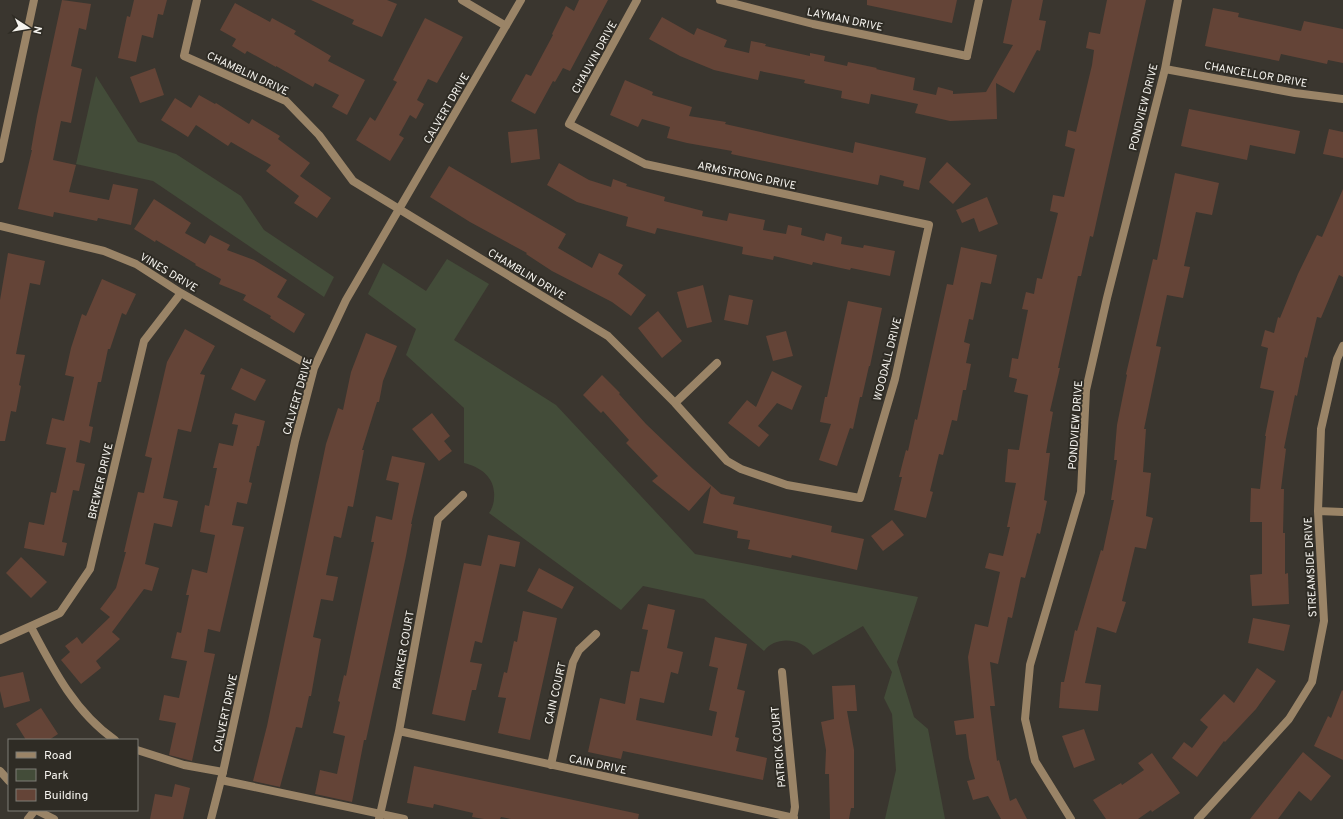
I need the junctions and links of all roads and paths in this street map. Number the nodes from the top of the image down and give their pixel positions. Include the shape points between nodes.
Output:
1 (34, 0) edge
2 (197, 0) edge
3 (462, 0) edge
4 (521, 0) edge
5 (638, 0) edge
6 (720, 0) edge
7 (979, 0) edge
8 (1178, 0) edge
9 (506, 26) junction
10 (1164, 69) junction
11 (1343, 99) edge
12 (569, 124) joint
13 (0, 159) edge
14 (400, 210) junction
15 (929, 225) joint
16 (0, 226) edge
17 (182, 293) junction
18 (1343, 346) edge
19 (717, 363) dead end
20 (314, 368) junction
21 (675, 403) junction
22 (464, 495) dead end
23 (860, 498) joint
24 (1318, 511) junction
25 (1343, 512) edge
26 (31, 626) junction
27 (596, 634) dead end
28 (0, 640) edge
29 (782, 672) dead end
30 (399, 731) junction
31 (114, 739) edge
32 (138, 750) edge
33 (551, 765) junction
34 (0, 771) edge
35 (222, 776) junction
36 (8, 780) edge
37 (35, 811) edge
38 (38, 811) edge
39 (379, 816) edge
40 (794, 818) edge
41 (28, 819) edge
42 (54, 819) edge
43 (211, 819) edge
44 (404, 819) edge
45 (1071, 819) edge
46 (1198, 819) edge

1 - 13 street
2 - 14 street, CHAMBLIN DRIVE via 184,56 286,101 319,135 353,181
3 - 9 street
4 - 9 street, CALVERT DRIVE
5 - 12 street, CHAUVIN DRIVE
6 - 7 street, LAYMAN DRIVE via 813,24 967,56
8 - 10 street, PONDVIEW DRIVE
9 - 14 street, CALVERT DRIVE
10 - 11 street, CHANCELLOR DRIVE via 1295,93
10 - 45 street, PONDVIEW DRIVE via 1086,390 1081,492 1030,665 1025,719 1035,761
12 - 15 street, ARMSTRONG DRIVE via 645,164
14 - 20 street, CALVERT DRIVE via 346,300
14 - 21 street, CHAMBLIN DRIVE via 608,336
15 - 23 street, WOODALL DRIVE via 895,379
16 - 17 street, VINES DRIVE via 104,251 136,264
17 - 20 street, VINES DRIVE
17 - 26 street, BREWER DRIVE via 144,341 90,569 60,613
18 - 24 street, STREAMSIDE DRIVE via 1337,359 1321,429
19 - 21 street
20 - 35 street, CALVERT DRIVE via 295,441
21 - 23 street, CHAMBLIN DRIVE via 727,461 741,470 787,485
22 - 30 street, PARKER COURT via 438,519
24 - 25 street
24 - 46 street, STREAMSIDE DRIVE via 1324,621 1312,682 1289,719
26 - 28 street, BREWER DRIVE
26 - 31 street via 68,694 103,732
27 - 33 street, CAIN COURT via 579,650 573,662
29 - 40 street, PATRICK COURT
30 - 33 street, CAIN DRIVE
30 - 39 street, PARKER COURT
32 - 35 street
33 - 40 street, CAIN DRIVE
34 - 36 street
35 - 39 street
35 - 43 street, CALVERT DRIVE
37 - 41 street
38 - 42 street
39 - 44 street

